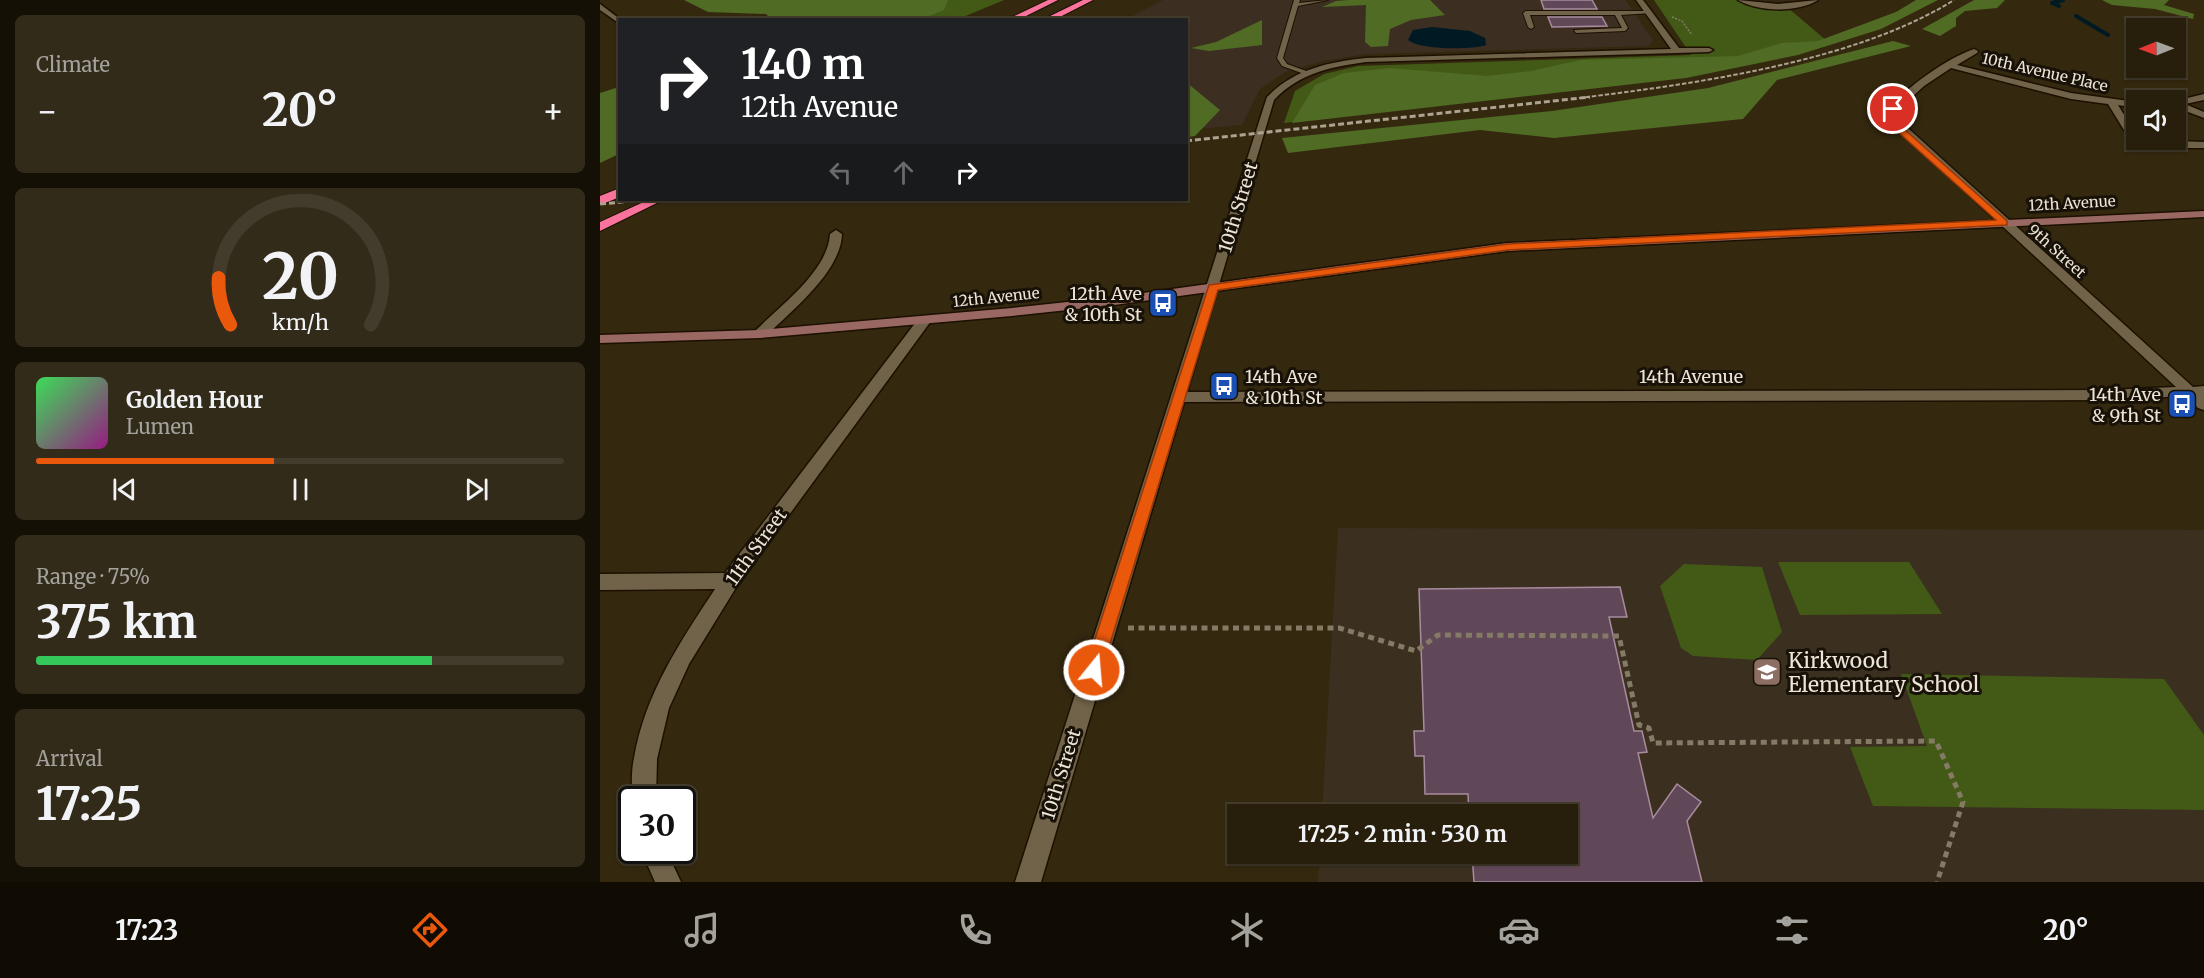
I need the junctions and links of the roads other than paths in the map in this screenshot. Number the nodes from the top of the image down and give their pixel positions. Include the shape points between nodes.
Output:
1 (1054, 0) edge
2 (1089, 0) edge
3 (1325, 0) edge
4 (1639, 0) edge
5 (1741, 0) edge
6 (1815, 0) edge
7 (1297, 3) edge
8 (600, 6) edge
9 (1617, 13) junction
10 (1650, 15) junction
11 (1014, 18) edge
12 (1050, 18) edge
13 (618, 20) edge
14 (1531, 27) dead end
15 (1576, 31) dead end
16 (1676, 50) junction
17 (1709, 50) dead end
18 (1974, 51) dead end
19 (1948, 65) junction
20 (1308, 73) junction
21 (2204, 97) edge
22 (2186, 102) edge
23 (2112, 103) junction
24 (2126, 104) edge
25 (2186, 108) edge
26 (2204, 115) edge
27 (2126, 126) edge
28 (2186, 145) edge
29 (2204, 145) edge
30 (618, 193) edge
31 (600, 201) edge
32 (655, 201) edge
33 (2204, 214) edge
34 (2004, 223) junction
35 (600, 226) edge
36 (836, 234) dead end
37 (1213, 288) junction
38 (924, 321) junction
39 (760, 334) junction
40 (600, 339) edge
41 (2196, 391) edge
42 (1179, 397) junction
43 (2204, 405) edge
44 (730, 581) junction
45 (600, 582) edge
46 (644, 786) edge
47 (660, 864) edge
48 (668, 882) edge
49 (1028, 882) edge

1 - 11 highway
2 - 12 highway
3 - 7 lane
4 - 10 street
5 - 6 street via 1794,6
7 - 20 lane via 1280,58 1284,64
8 - 13 street
9 - 10 lane
9 - 14 lane via 1526,13
9 - 15 lane via 1623,30
10 - 16 street
16 - 17 street, 10th Street
16 - 20 street, 10th Street via 1390,58 1345,63
18 - 19 street, 9th Street
19 - 23 street, 10th Avenue Place
19 - 34 street, 9th Street via 1893,109 1894,122
20 - 37 street, 10th Street via 1287,82 1270,99
21 - 22 street
23 - 24 street, 10th Avenue Place
23 - 27 street
25 - 26 street
28 - 29 street
30 - 31 highway
32 - 35 highway
33 - 34 main road, 12th Avenue
34 - 37 main road, 12th Avenue via 1508,247
34 - 41 street, 9th Street
36 - 39 street via 836,246 819,273
37 - 38 main road, 12th Avenue
37 - 42 street, 10th Street
38 - 39 main road, 12th Avenue
38 - 44 street, 11th Street
39 - 40 main road, 12th Avenue
41 - 42 street, 14th Avenue via 2105,395
41 - 43 street, 9th Street
42 - 49 street, 10th Street
44 - 45 street
44 - 46 street, 11th Street via 680,659 658,708 645,759
47 - 48 street

